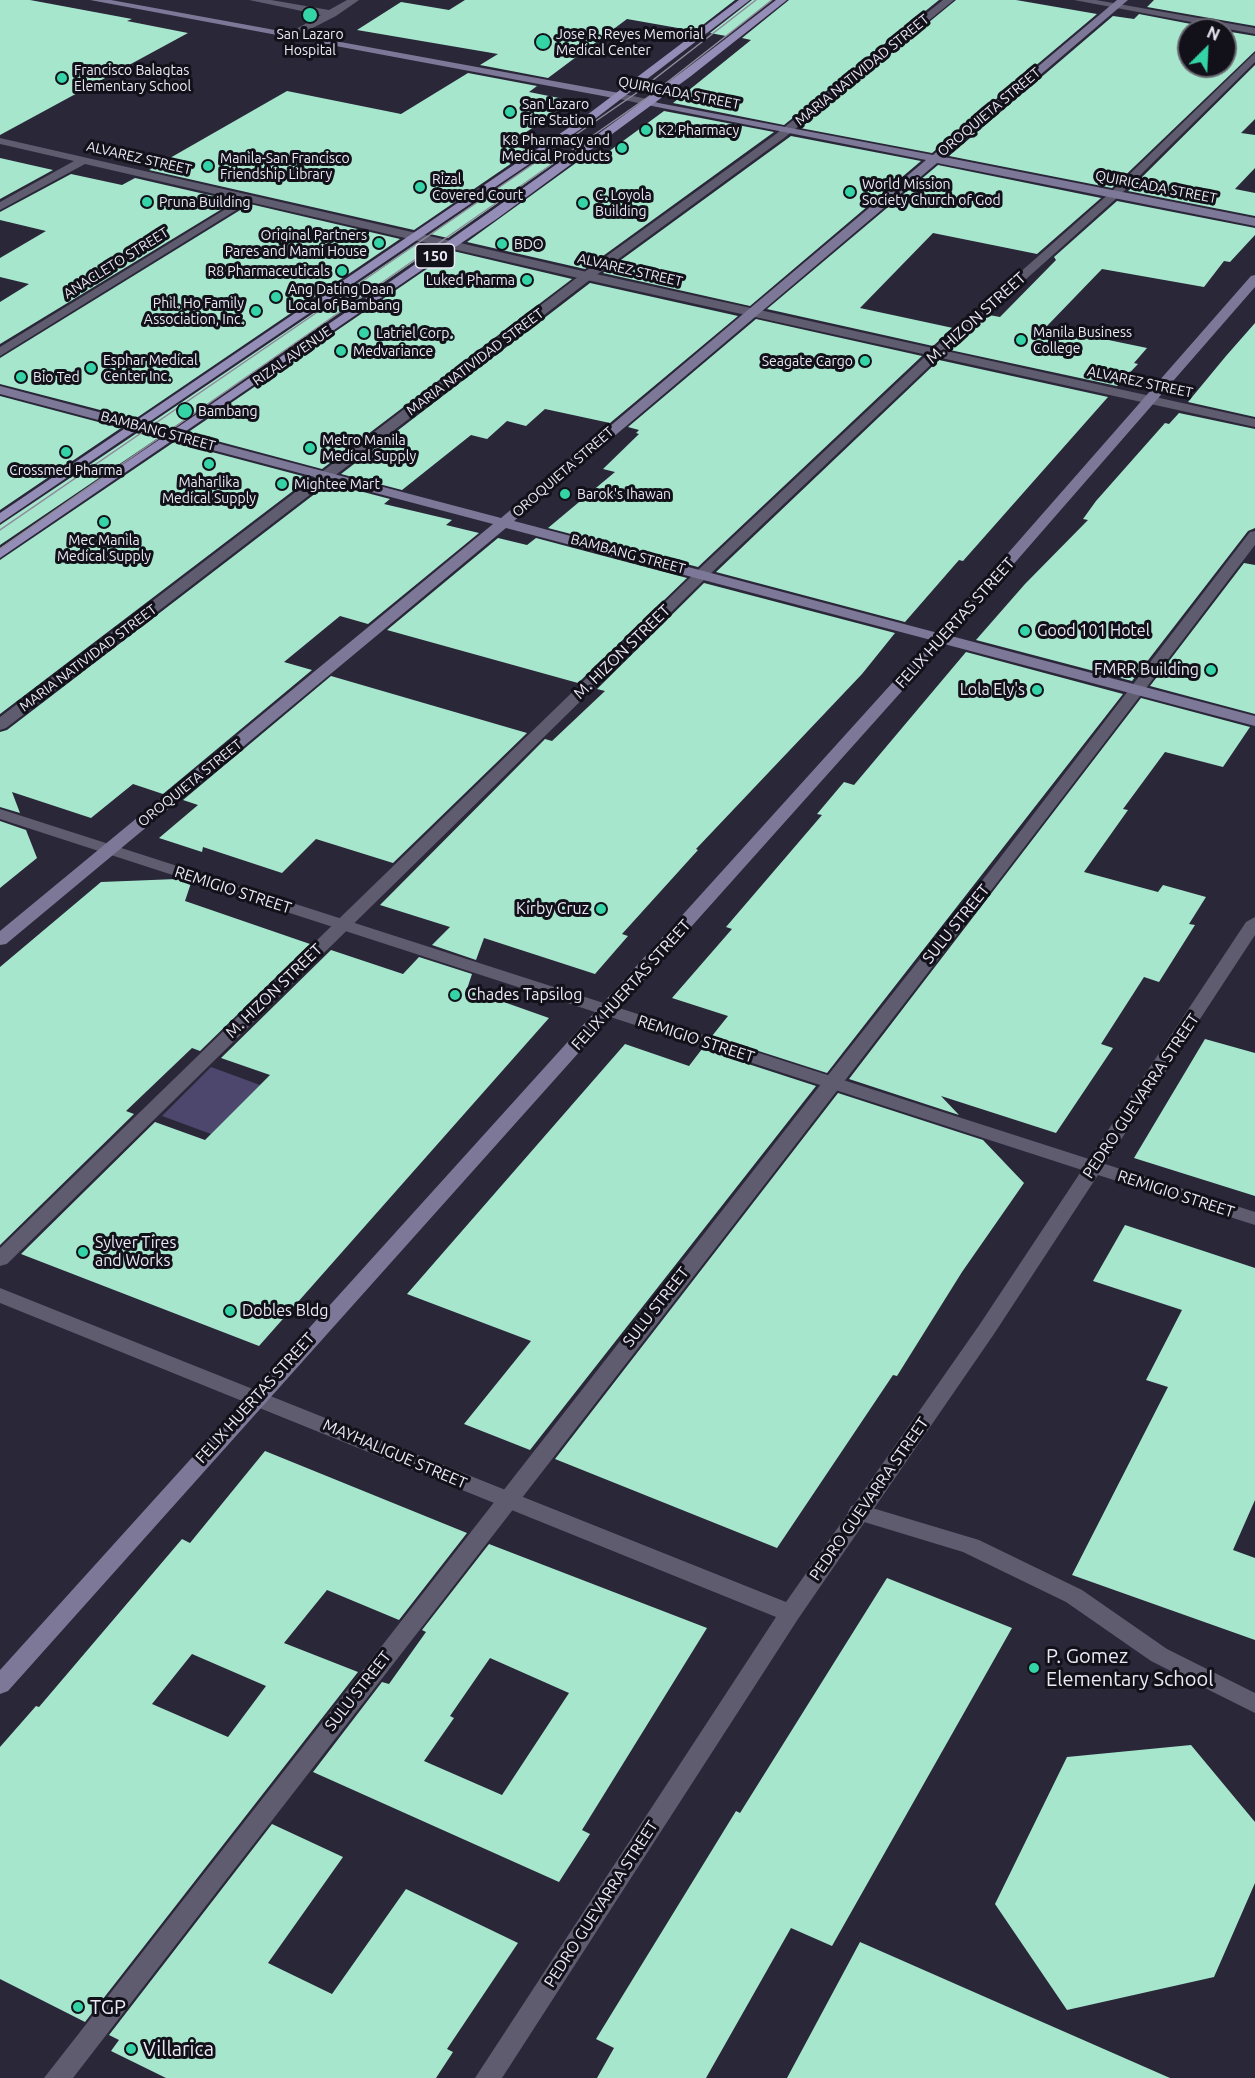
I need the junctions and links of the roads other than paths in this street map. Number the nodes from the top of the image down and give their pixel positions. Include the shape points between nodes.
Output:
1 (95, 0) edge
2 (254, 0) edge
3 (354, 0) edge
4 (745, 0) edge
5 (782, 0) edge
6 (949, 0) edge
7 (1079, 0) edge
8 (1119, 3) edge
9 (332, 14) junction
10 (1255, 32) edge
11 (293, 35) junction
12 (1255, 56) edge
13 (619, 96) junction
14 (652, 103) junction
15 (587, 120) junction
16 (620, 126) junction
17 (788, 129) junction
18 (0, 141) edge
19 (934, 158) junction
20 (84, 160) junction
21 (1115, 194) junction
22 (247, 199) junction
23 (0, 207) edge
24 (1255, 222) edge
25 (412, 237) junction
26 (450, 245) junction
27 (587, 276) junction
28 (1255, 279) edge
29 (751, 312) junction
30 (0, 352) edge
31 (936, 353) junction
32 (0, 390) edge
33 (1152, 400) junction
34 (1255, 423) edge
35 (138, 426) junction
36 (174, 436) junction
37 (327, 475) junction
38 (0, 519) edge
39 (506, 521) junction
40 (1255, 535) edge
41 (0, 554) edge
42 (702, 574) junction
43 (942, 639) junction
44 (1136, 690) junction
45 (1255, 721) edge
46 (0, 726) edge
47 (0, 814) edge
48 (108, 850) junction
49 (1255, 922) edge
50 (342, 926) junction
51 (0, 940) edge
52 (609, 1010) junction
53 (831, 1083) junction
54 (1092, 1167) junction
55 (1255, 1219) edge
56 (0, 1259) edge
57 (0, 1295) edge
58 (256, 1396) junction
59 (506, 1501) junction
60 (859, 1512) junction
61 (790, 1613) junction
62 (0, 1684) edge
63 (1255, 1704) edge
64 (57, 2078) edge
65 (488, 2078) edge

1 - 11 street, QUIRICADA STREET
2 - 9 street
3 - 9 street
4 - 13 main road, RIZAL AVENUE / 150
5 - 14 main road, RIZAL AVENUE / 150
6 - 17 street, MARIA NATIVIDAD STREET
7 - 8 street
8 - 10 street
8 - 19 street, OROQUIETA STREET
9 - 11 street
11 - 13 street, QUIRICADA STREET
12 - 21 street, M. HIZON STREET
13 - 14 street, QUIRICADA STREET
13 - 15 main road, RIZAL AVENUE / 150
14 - 16 main road, RIZAL AVENUE / 150
14 - 17 street, QUIRICADA STREET
15 - 16 main road
15 - 25 main road, RIZAL AVENUE / 150
16 - 26 main road, RIZAL AVENUE / 150
17 - 19 street, QUIRICADA STREET
17 - 27 street, MARIA NATIVIDAD STREET
18 - 20 street, ALVAREZ STREET
19 - 21 street, QUIRICADA STREET
19 - 29 street, OROQUIETA STREET
20 - 22 street, ALVAREZ STREET
20 - 23 street
21 - 24 street, QUIRICADA STREET
21 - 31 street, M. HIZON STREET
22 - 25 street, ALVAREZ STREET
22 - 30 street, ANACLETO STREET
25 - 26 street, ALVAREZ STREET
25 - 35 main road, RIZAL AVENUE / 150
26 - 27 street, ALVAREZ STREET
26 - 36 main road, RIZAL AVENUE / 150
27 - 29 street, ALVAREZ STREET
27 - 37 street, MARIA NATIVIDAD STREET
28 - 33 street, FELIX HUERTAS STREET
29 - 31 street, ALVAREZ STREET
29 - 39 street, OROQUIETA STREET
31 - 33 street, ALVAREZ STREET
31 - 42 street, M. HIZON STREET
32 - 35 street, BAMBANG STREET
33 - 34 street, ALVAREZ STREET
33 - 43 street, FELIX HUERTAS STREET
35 - 36 street, BAMBANG STREET
35 - 38 main road, RIZAL AVENUE / 150
36 - 37 street, BAMBANG STREET
36 - 41 main road, RIZAL AVENUE / 150
37 - 39 street, BAMBANG STREET
37 - 46 street, MARIA NATIVIDAD STREET
39 - 42 street, BAMBANG STREET
39 - 48 street, OROQUIETA STREET
40 - 44 street, SULU STREET
42 - 43 street, BAMBANG STREET
42 - 50 street, M. HIZON STREET
43 - 44 street, BAMBANG STREET
43 - 52 street, FELIX HUERTAS STREET
44 - 45 street, BAMBANG STREET
44 - 53 street, SULU STREET
47 - 48 street, REMIGIO STREET
48 - 50 street, REMIGIO STREET
48 - 51 street, OROQUIETA STREET
49 - 54 street, PEDRO GUEVARRA STREET
50 - 52 street, REMIGIO STREET
50 - 56 street, M. HIZON STREET
52 - 53 street, REMIGIO STREET
52 - 58 street, FELIX HUERTAS STREET
53 - 54 street, REMIGIO STREET
53 - 59 street, SULU STREET
54 - 55 street, REMIGIO STREET
54 - 60 street, PEDRO GUEVARRA STREET via 981,1338
57 - 58 street, MAYHALIGUE STREET
58 - 59 street, MAYHALIGUE STREET
58 - 62 street, FELIX HUERTAS STREET
59 - 61 street, MAYHALIGUE STREET
59 - 64 street, SULU STREET
60 - 61 street, PEDRO GUEVARRA STREET
60 - 63 street via 992,1556 1074,1596 1159,1655
61 - 65 street, PEDRO GUEVARRA STREET

